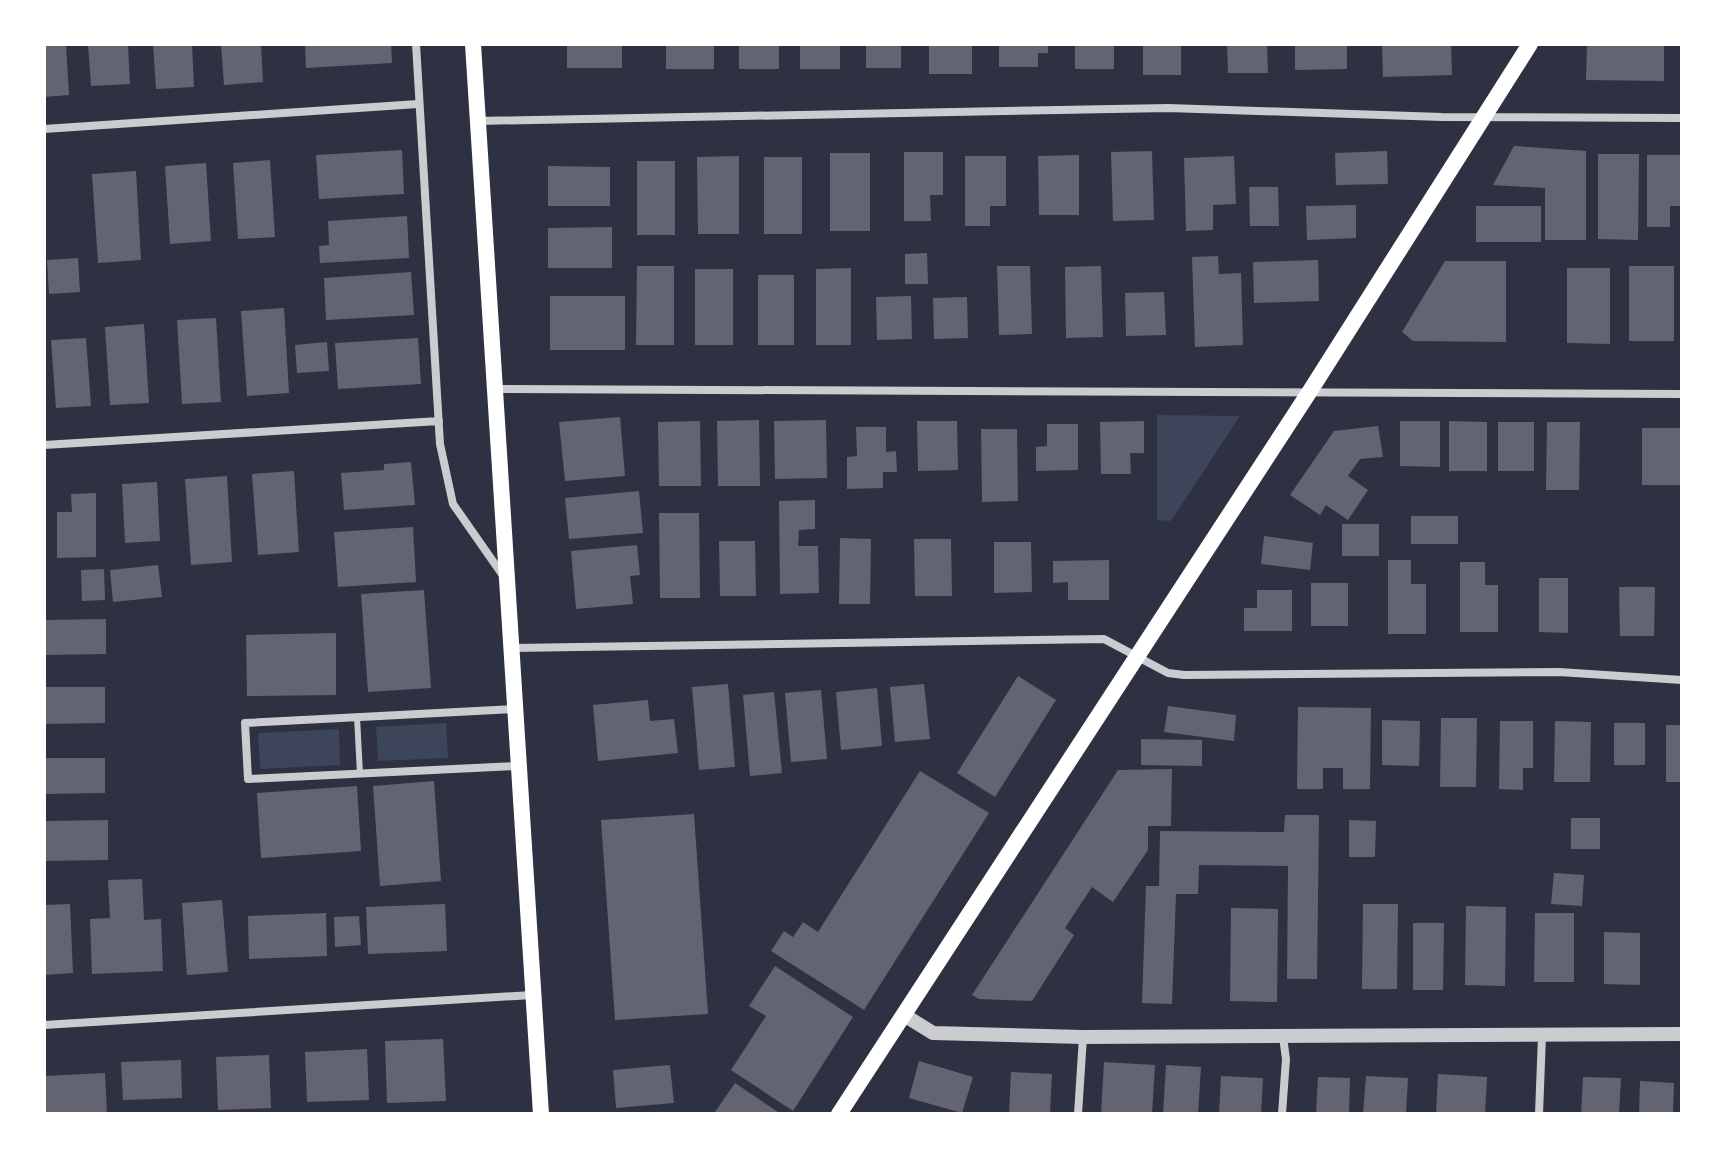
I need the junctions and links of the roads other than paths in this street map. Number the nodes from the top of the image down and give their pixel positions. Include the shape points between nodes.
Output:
1 (416, 44) edge
2 (473, 44) edge
3 (1530, 44) edge
4 (418, 104) junction
5 (1485, 115) junction
6 (1682, 118) edge
7 (476, 121) junction
8 (44, 129) edge
9 (495, 389) junction
10 (1310, 391) junction
11 (1682, 394) edge
12 (439, 421) junction
13 (44, 445) edge
14 (507, 580) junction
15 (511, 649) junction
16 (1135, 655) junction
17 (1682, 680) edge
18 (514, 709) junction
19 (357, 717) junction
20 (516, 766) junction
21 (360, 774) junction
22 (532, 995) junction
23 (904, 1015) junction
24 (44, 1025) edge
25 (1682, 1034) edge
26 (1542, 1036) junction
27 (1083, 1037) junction
28 (1283, 1037) junction
29 (541, 1114) edge
30 (839, 1114) edge
31 (1078, 1114) edge
32 (1282, 1114) edge
33 (1539, 1114) edge

1 - 4 street
2 - 7 main road
3 - 5 main road
4 - 8 street
4 - 12 street
5 - 6 street
5 - 7 street via 1168,108
5 - 10 main road
7 - 9 main road
9 - 10 street
9 - 14 main road
10 - 11 street
10 - 16 main road
12 - 13 street
12 - 14 street via 453,504
14 - 15 main road
15 - 16 street via 1104,639
15 - 18 main road
16 - 17 street via 1168,673 1184,675 1559,672
16 - 23 main road
18 - 19 street
18 - 20 main road
19 - 21 lane
19 - 21 street via 245,723 247,765 248,779
20 - 21 street
20 - 22 main road
22 - 24 street
22 - 29 main road
23 - 27 street via 933,1033
23 - 30 main road
25 - 26 street
26 - 28 street
26 - 33 street
27 - 28 street
27 - 31 street
28 - 32 street

